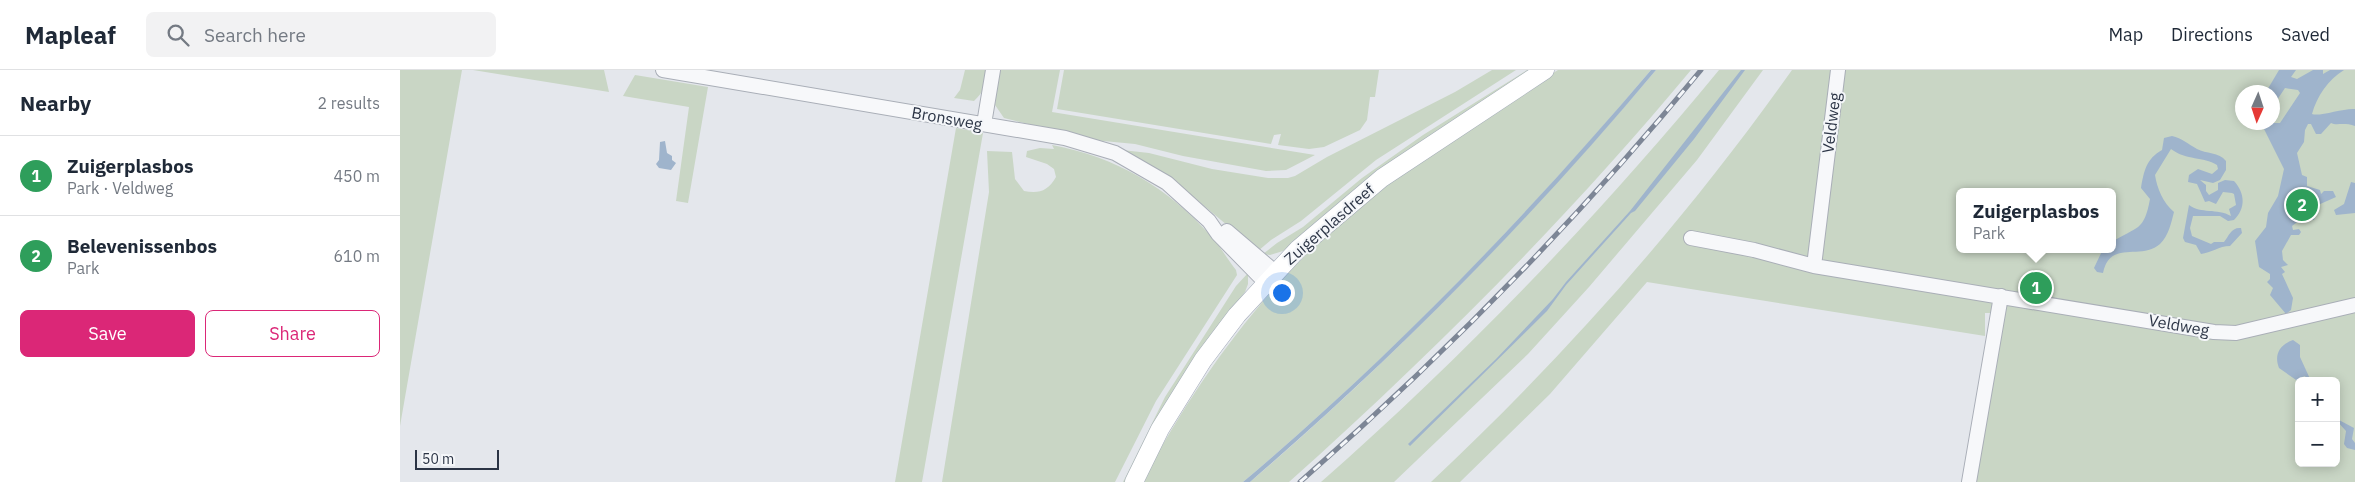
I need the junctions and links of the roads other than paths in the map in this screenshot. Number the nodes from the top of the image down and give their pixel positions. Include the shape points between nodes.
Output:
1 (663, 70) edge
2 (993, 70) edge
3 (1545, 70) edge
4 (1838, 70) edge
5 (984, 124) junction
6 (1691, 238) dead end
7 (1814, 266) junction
8 (1271, 278) junction
9 (2001, 296) junction
10 (2355, 305) edge
11 (1134, 482) edge
12 (1969, 482) edge

1 - 5 street, Bronsweg
2 - 5 street
3 - 8 main road, Zuigerplasdreef via 1382,178 1333,217
4 - 7 street, Veldweg
5 - 8 street, Bronsweg via 1065,138 1115,153 1161,178 1209,221 1224,228
6 - 7 street, Veldweg
7 - 9 street, Veldweg
8 - 11 main road, Zuigerplasdreef via 1237,315 1203,360 1160,429
9 - 10 street, Veldweg via 2214,332 2236,332
9 - 12 street

